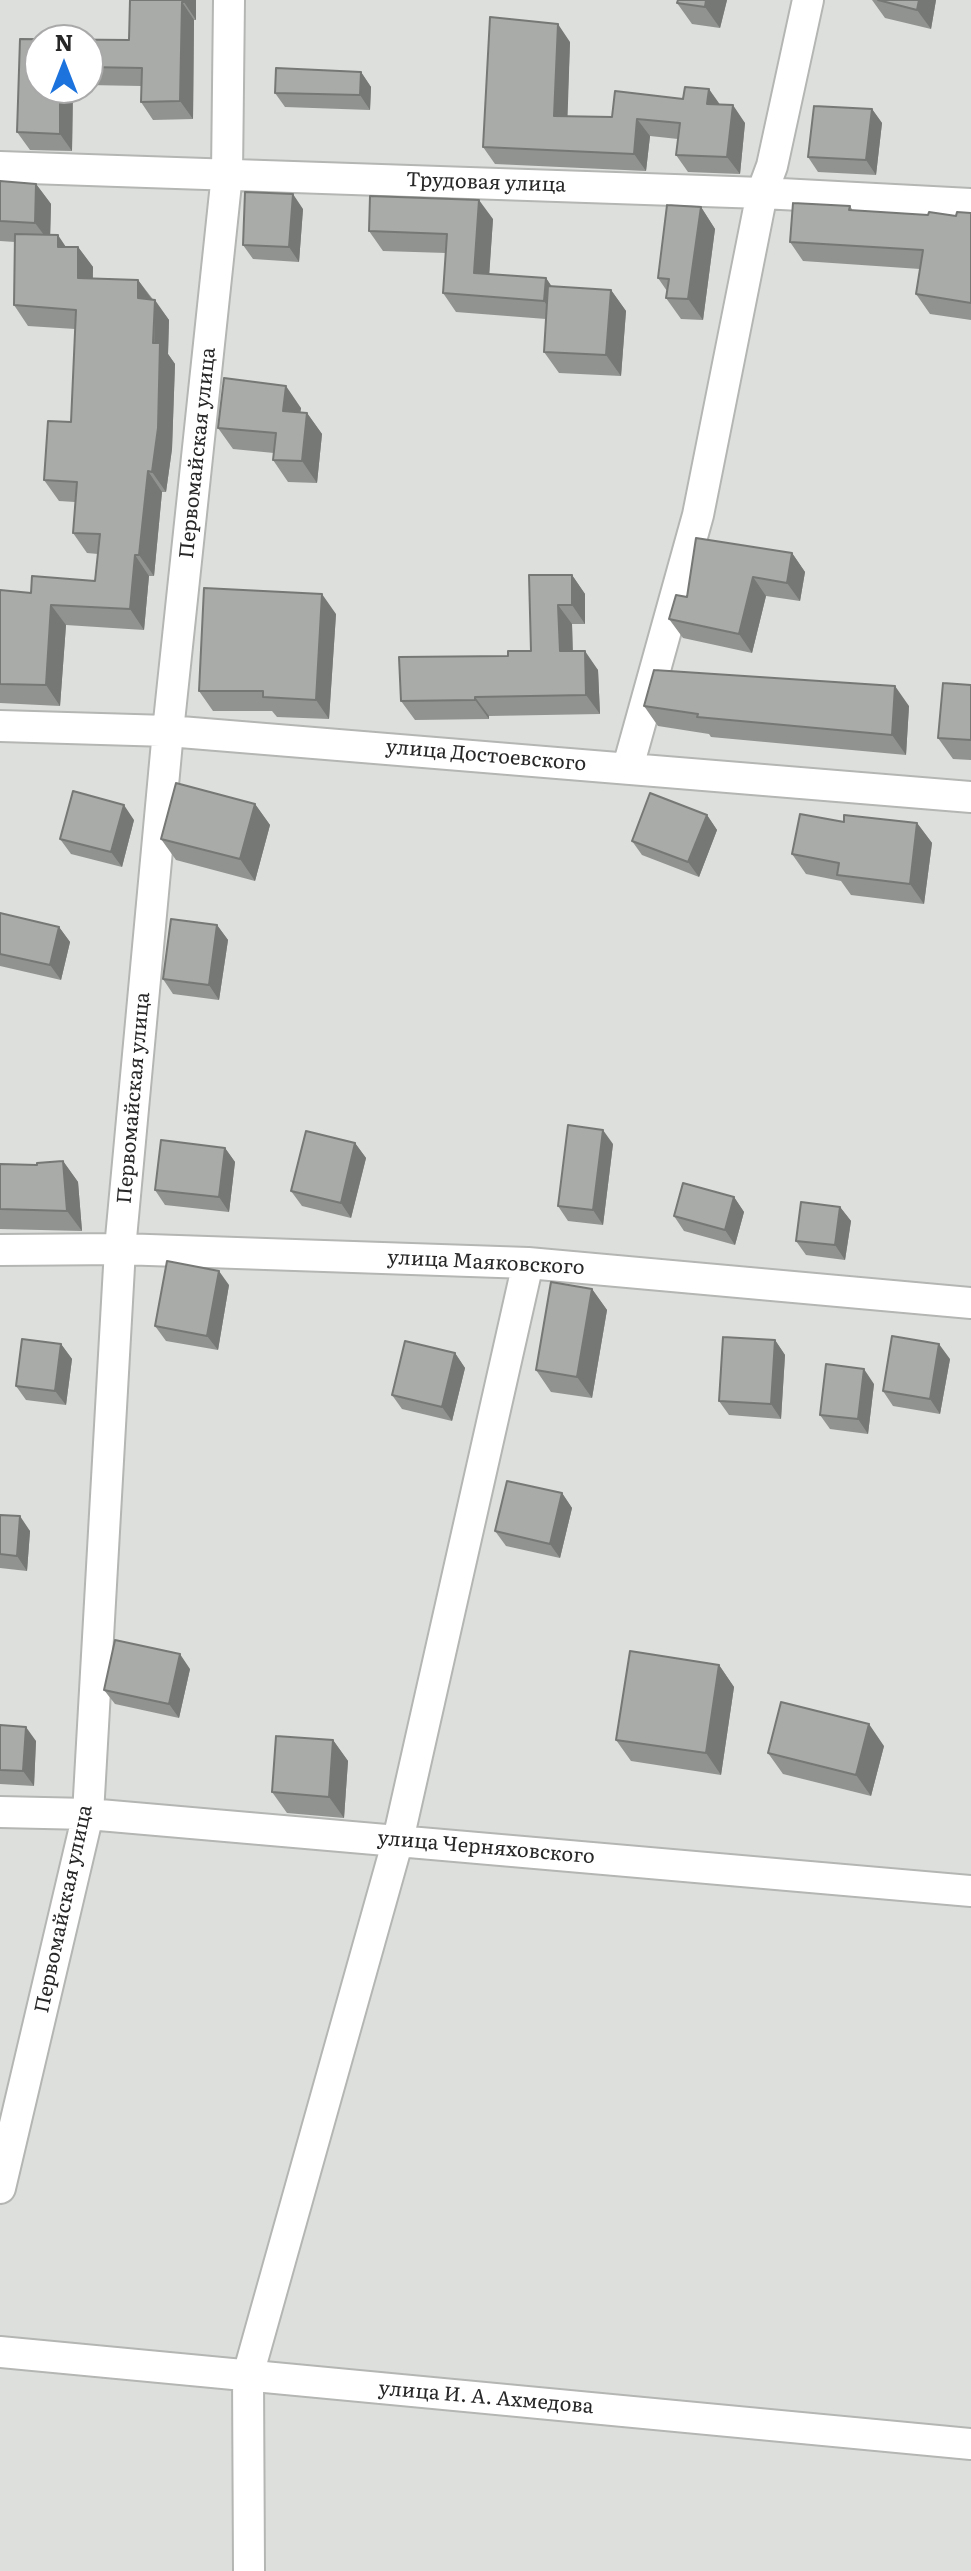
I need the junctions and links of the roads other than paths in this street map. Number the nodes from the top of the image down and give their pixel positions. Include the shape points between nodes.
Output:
1 (229, 0) edge
2 (808, 0) edge
3 (0, 167) edge
4 (227, 174) junction
5 (762, 193) junction
6 (971, 204) edge
7 (0, 726) edge
8 (168, 731) junction
9 (628, 767) junction
10 (971, 797) edge
11 (120, 1249) junction
12 (0, 1250) edge
13 (528, 1263) junction
14 (971, 1303) edge
15 (0, 1812) edge
16 (88, 1814) junction
17 (398, 1840) junction
18 (971, 1891) edge
19 (0, 2188) edge
20 (0, 2352) edge
21 (248, 2375) junction
22 (971, 2444) edge
23 (249, 2571) edge

1 - 4 street, Первомайская улица
2 - 5 street
3 - 4 street, Трудовая улица
4 - 5 street, Трудовая улица
4 - 8 street, Первомайская улица
5 - 6 street, Трудовая улица
5 - 9 street via 698,515
7 - 8 street, улица Достоевского
8 - 9 street, улица Достоевского
8 - 11 street, Первомайская улица
9 - 10 street, улица Достоевского
11 - 12 street, улица Маяковского
11 - 13 street, улица Маяковского
11 - 16 street, Первомайская улица
13 - 14 street, улица Маяковского
13 - 17 street
15 - 16 street, улица Черняховского
16 - 17 street, улица Черняховского
16 - 19 street, Первомайская улица
17 - 18 street, улица Черняховского
17 - 21 street
20 - 21 street, улица И. А. Ахмедова
21 - 22 street, улица И. А. Ахмедова
21 - 23 street

